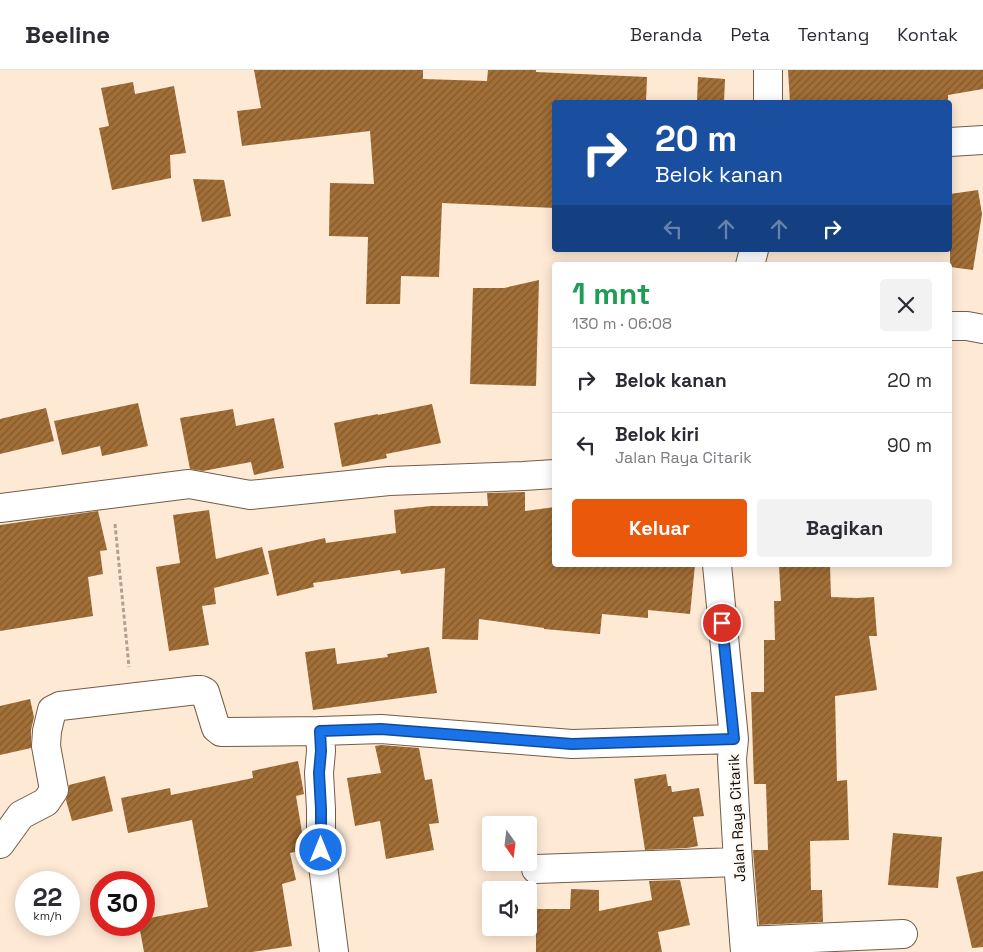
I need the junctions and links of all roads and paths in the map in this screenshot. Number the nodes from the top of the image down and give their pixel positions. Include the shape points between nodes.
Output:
1 (768, 70) edge
2 (768, 100) edge
3 (983, 140) edge
4 (952, 142) edge
5 (952, 326) edge
6 (983, 329) edge
7 (552, 474) edge
8 (111, 494) junction
9 (0, 508) edge
10 (716, 567) edge
11 (132, 696) junction
12 (320, 731) junction
13 (734, 739) junction
14 (0, 844) edge
15 (738, 862) junction
16 (538, 869) edge
17 (903, 934) dead end
18 (744, 947) edge
19 (334, 952) edge

1 - 2 street
3 - 4 street
5 - 6 street
7 - 8 street via 389,481 250,495 189,484
8 - 9 street
8 - 11 path
10 - 13 street, Jalan Raya Citarik
11 - 12 street via 201,690 205,692 216,728 221,732
11 - 14 street via 60,706 52,710 46,746 54,790 46,802 21,815
12 - 13 street via 381,729 572,744
12 - 19 street via 321,850
13 - 15 street, Jalan Raya Citarik via 732,759
15 - 16 street
15 - 18 street, Jalan Raya Citarik
17 - 18 street

